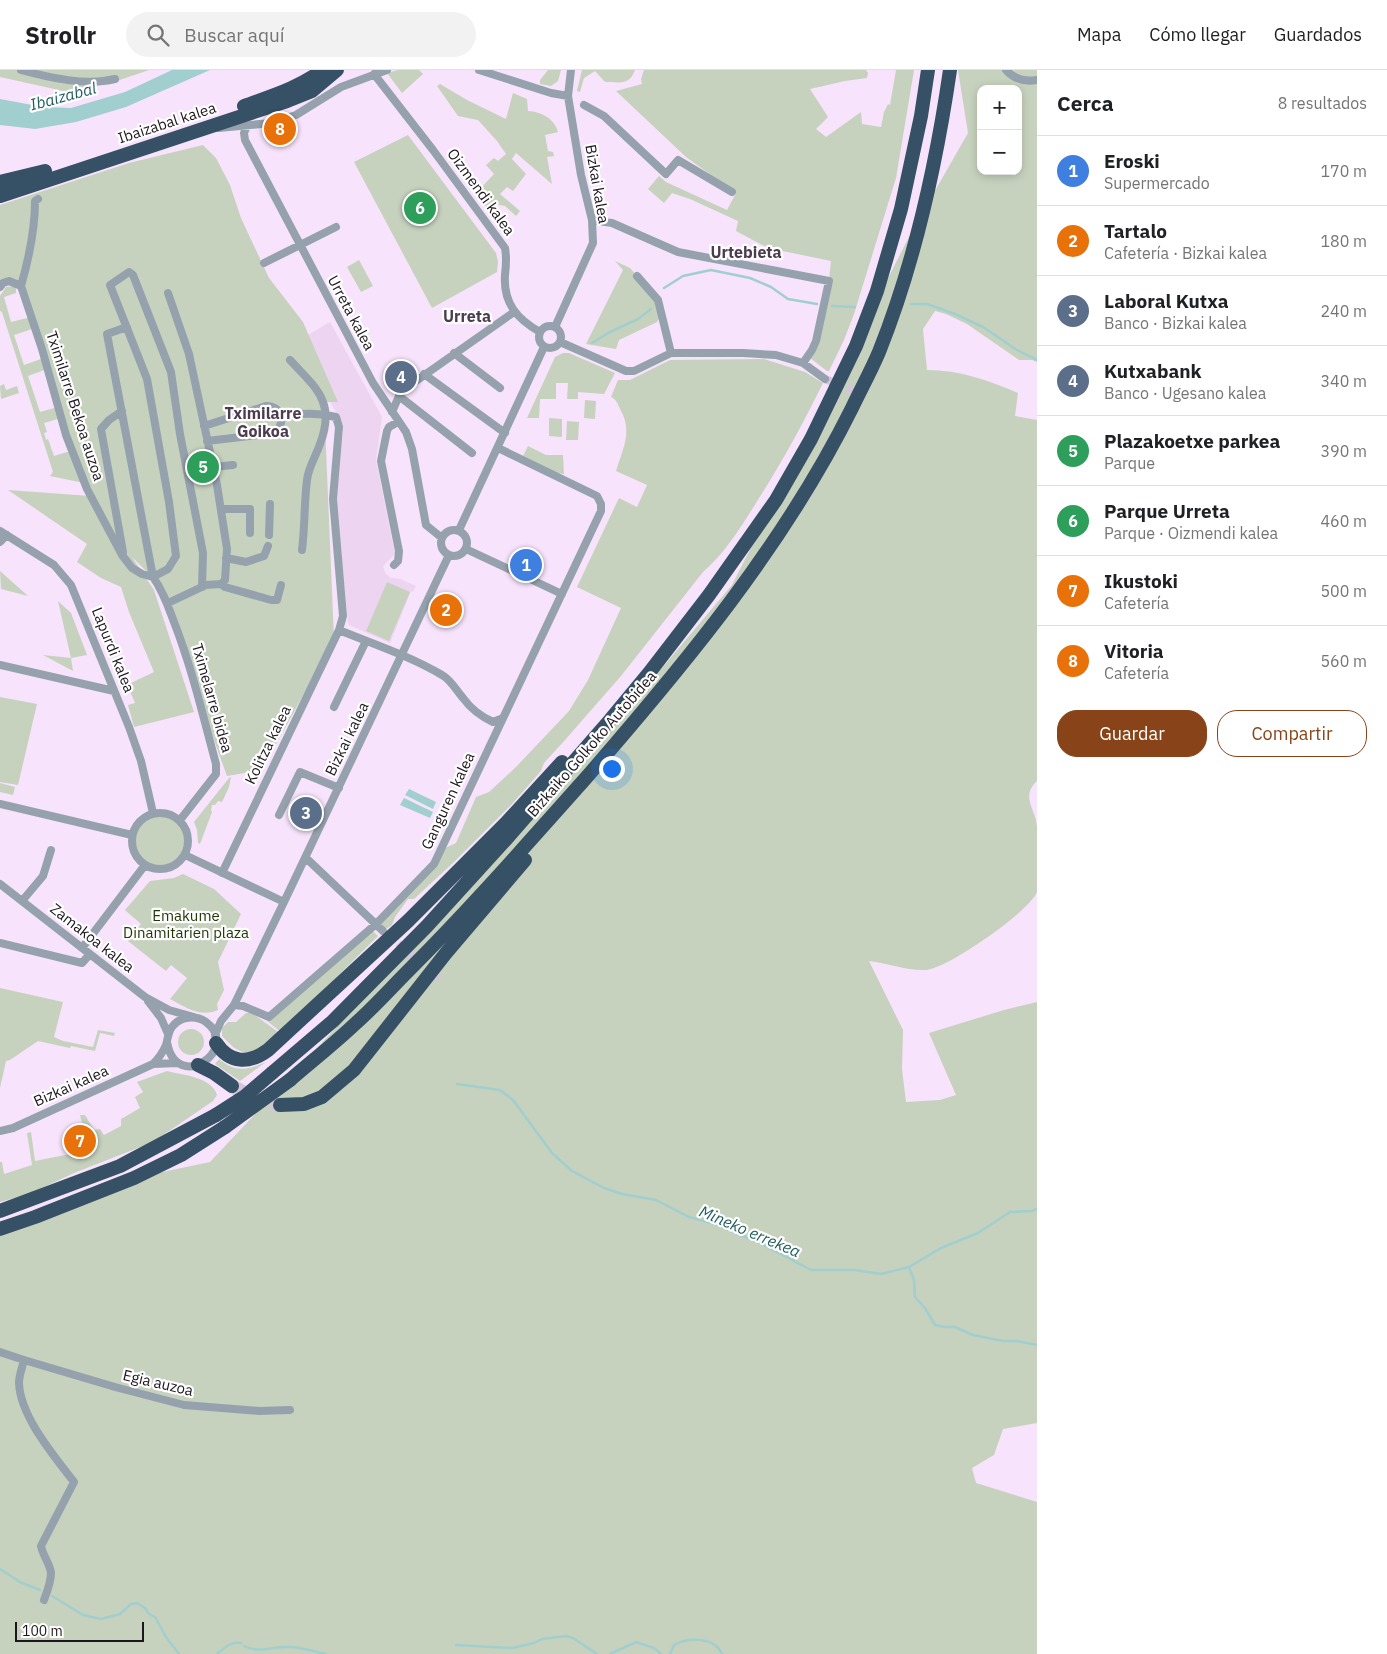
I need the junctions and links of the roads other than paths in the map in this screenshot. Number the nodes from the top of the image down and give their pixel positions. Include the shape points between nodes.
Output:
1 (21, 70) edge
2 (387, 70) edge
3 (479, 70) edge
4 (571, 70) edge
5 (928, 70) edge
6 (950, 70) edge
7 (1006, 70) edge
8 (330, 72) edge
9 (374, 74) junction
10 (115, 79) dead end
11 (1037, 80) edge
12 (341, 87) junction
13 (568, 96) junction
14 (584, 105) dead end
15 (247, 126) junction
16 (200, 130) junction
17 (0, 182) edge
18 (732, 192) dead end
19 (0, 196) edge
20 (38, 199) dead end
21 (592, 220) junction
22 (336, 227) dead end
23 (300, 245) junction
24 (264, 263) dead end
25 (637, 276) dead end
26 (20, 286) junction
27 (0, 287) edge
28 (168, 293) dead end
29 (514, 312) junction
30 (127, 327) junction
31 (555, 327) junction
32 (540, 332) junction
33 (560, 342) junction
34 (544, 347) junction
35 (454, 353) junction
36 (671, 353) junction
37 (290, 360) dead end
38 (803, 363) junction
39 (424, 374) junction
40 (825, 379) tunnel mouth
41 (500, 388) dead end
42 (399, 396) junction
43 (122, 411) junction
44 (392, 412) junction
45 (301, 414) tunnel mouth
46 (325, 415) junction
47 (398, 422) junction
48 (204, 426) junction
49 (505, 433) junction
50 (207, 441) junction
51 (498, 448) junction
52 (472, 453) dead end
53 (233, 464) dead end
54 (213, 467) junction
55 (270, 504) dead end
56 (222, 509) junction
57 (459, 530) junction
58 (4, 533) edge
59 (250, 533) dead end
60 (269, 535) dead end
61 (442, 538) junction
62 (0, 542) edge
63 (268, 546) dead end
64 (466, 549) junction
65 (302, 550) dead end
66 (449, 555) junction
67 (124, 558) junction
68 (226, 558) junction
69 (394, 566) dead end
70 (153, 576) junction
71 (221, 584) junction
72 (282, 585) dead end
73 (202, 587) junction
74 (562, 594) junction
75 (168, 603) junction
76 (338, 630) junction
77 (366, 641) junction
78 (402, 656) junction
79 (0, 665) edge
80 (114, 691) junction
81 (334, 707) dead end
82 (503, 718) junction
83 (610, 720) junction
84 (618, 741) junction
85 (339, 788) junction
86 (0, 804) edge
87 (154, 813) junction
88 (279, 815) dead end
89 (180, 820) junction
90 (132, 835) junction
91 (51, 850) dead end
92 (185, 855) junction
93 (306, 858) junction
94 (145, 865) junction
95 (222, 873) junction
96 (0, 884) edge
97 (22, 902) junction
98 (284, 902) junction
99 (376, 924) junction
100 (383, 931) tunnel mouth
101 (0, 943) edge
102 (82, 948) junction
103 (90, 954) junction
104 (145, 997) junction
105 (234, 1005) junction
106 (226, 1013) junction
107 (194, 1017) junction
108 (205, 1022) junction
109 (167, 1038) junction
110 (215, 1039) junction
111 (178, 1063) junction
112 (153, 1064) junction
113 (198, 1066) junction
114 (232, 1086) tunnel mouth
115 (280, 1105) tunnel mouth
116 (0, 1131) edge
117 (0, 1211) edge
118 (0, 1229) edge
119 (0, 1352) edge
120 (24, 1360) junction
121 (290, 1410) dead end
122 (44, 1600) dead end

1 - 10 street via 74,80 103,82
2 - 9 street
3 - 13 street
4 - 13 street, Bizkai kalea
5 - 83 highway, Bizkaiko Golkoko Autobidea via 901,209 877,291 856,346 811,439 776,500 741,551
6 - 84 highway, Bizkaiko Golkoko Autobidea via 922,216 899,296 878,354 832,448 747,579
7 - 11 street via 1019,79
8 - 12 street
8 - 16 highway, Ibaizabal kalea via 312,91
8 - 17 highway, Ibaizabal kalea via 286,92 34,174
9 - 12 street
9 - 29 street, Oizmendi kalea via 505,248 506,291
12 - 15 street via 296,115
13 - 21 street, Bizkai kalea
14 - 18 street via 604,116 666,174 678,160
15 - 16 street
15 - 23 street, Urreta kalea via 245,140
16 - 19 highway, Ibaizabal kalea
20 - 26 street via 35,201 35,223
21 - 31 street, Bizkai kalea via 593,243
21 - 38 street via 612,223 678,252 829,281 816,341
22 - 23 street
23 - 24 street
23 - 44 street, Urreta kalea
25 - 36 street via 658,300
26 - 27 street via 9,281
26 - 67 street, Tximilarre Bekoa auzoa via 66,435 87,489
28 - 48 street via 189,354
29 - 32 street
29 - 35 street
30 - 43 street via 107,334
30 - 70 street via 147,379 176,556 168,569
30 - 73 street via 110,284 129,272 133,275 171,372 203,553
31 - 32 street via 548,326
31 - 33 street via 561,335
32 - 34 street via 539,342
33 - 34 street via 552,348
33 - 36 street via 626,372
34 - 49 street
35 - 39 street
35 - 41 street
36 - 38 street via 776,355
37 - 46 street via 321,395
38 - 40 street
39 - 42 street
39 - 49 street
42 - 44 street
42 - 52 street
43 - 67 street, Tximilarre Bekoa auzoa via 101,429
43 - 70 street
44 - 47 street, Urreta kalea
45 - 46 street
46 - 65 street via 321,441 307,479
46 - 76 street, Kolitza kalea via 336,417 339,427 333,499 343,616
47 - 61 street, Urreta kalea via 412,449 426,525
47 - 69 street via 387,431 381,461 398,551 398,561
48 - 50 street
48 - 50 street via 266,406 278,409 285,416 275,437
49 - 51 street
50 - 54 street
51 - 57 street
51 - 74 street, Ganguren kalea via 597,496 601,504 601,512
53 - 54 street
54 - 56 street
55 - 60 street
56 - 59 street via 250,510
56 - 68 street
57 - 61 street via 447,531
57 - 64 street via 466,536
58 - 62 street
58 - 80 street, Lapurdi kalea via 54,565 71,585
61 - 66 street via 441,546
63 - 68 street via 264,556 246,562
64 - 66 street via 457,556
64 - 74 street
66 - 78 street, Bizkai kalea
67 - 70 street, Tximilarre Bekoa auzoa via 132,568
68 - 71 street
70 - 75 street, Tximelarre bidea
71 - 72 street via 271,600 276,600
71 - 73 street
73 - 75 street
74 - 82 street, Ganguren kalea
75 - 89 street, Tximelarre bidea via 193,675 216,764 216,774
76 - 77 street
76 - 95 street, Kolitza kalea
77 - 78 street
77 - 81 street
78 - 82 street via 444,676 481,717 493,722
78 - 85 street, Bizkai kalea
79 - 80 street
80 - 87 street, Lapurdi kalea via 141,761
82 - 99 street, Ganguren kalea via 434,864
83 - 110 highway via 559,765 408,921 268,1050 250,1060 240,1060 225,1054
83 - 117 highway, Bizkaiko Golkoko Autobidea, bridge via 420,933 333,1021 244,1096 120,1166
84 - 115 highway via 565,813 446,953 354,1070 322,1097 304,1104
84 - 118 highway, Bizkaiko Golkoko Autobidea, bridge via 441,938 356,1023 290,1080 181,1155 134,1178
85 - 88 street via 300,772
85 - 93 street, Bizkai kalea
86 - 90 street
87 - 89 street via 163,812
87 - 90 street via 144,816
89 - 92 street via 188,837
90 - 94 street via 133,851
91 - 97 street via 43,876
92 - 94 street via 171,867 153,869
92 - 95 street
93 - 98 street, Bizkai kalea
93 - 99 street
94 - 102 street
95 - 98 street
96 - 97 street, Zamakoa kalea
97 - 102 street, Zamakoa kalea
98 - 105 street, Bizkai kalea
99 - 100 street
99 - 105 street, Ganguren kalea via 268,1017
101 - 103 street via 82,963
102 - 103 street, Zamakoa kalea
103 - 104 street, Zamakoa kalea
104 - 107 street, Zamakoa kalea via 169,1010
104 - 109 street, Zamakoa kalea via 161,1018
105 - 106 street, Bizkai kalea
106 - 108 street, Bizkai kalea
106 - 110 street, Bizkai kalea
107 - 108 street
107 - 109 street via 178,1021
108 - 110 street
109 - 111 street via 168,1050
109 - 112 street via 164,1050
110 - 113 street, Bizkai kalea via 213,1054
111 - 112 street, Bizkai kalea
111 - 113 street, Bizkai kalea
112 - 116 street, Bizkai kalea
113 - 114 highway
119 - 120 street, Egia auzoa
120 - 121 street, Egia auzoa via 184,1405
120 - 122 street via 19,1386 21,1400 28,1417 74,1482 42,1546 51,1572

